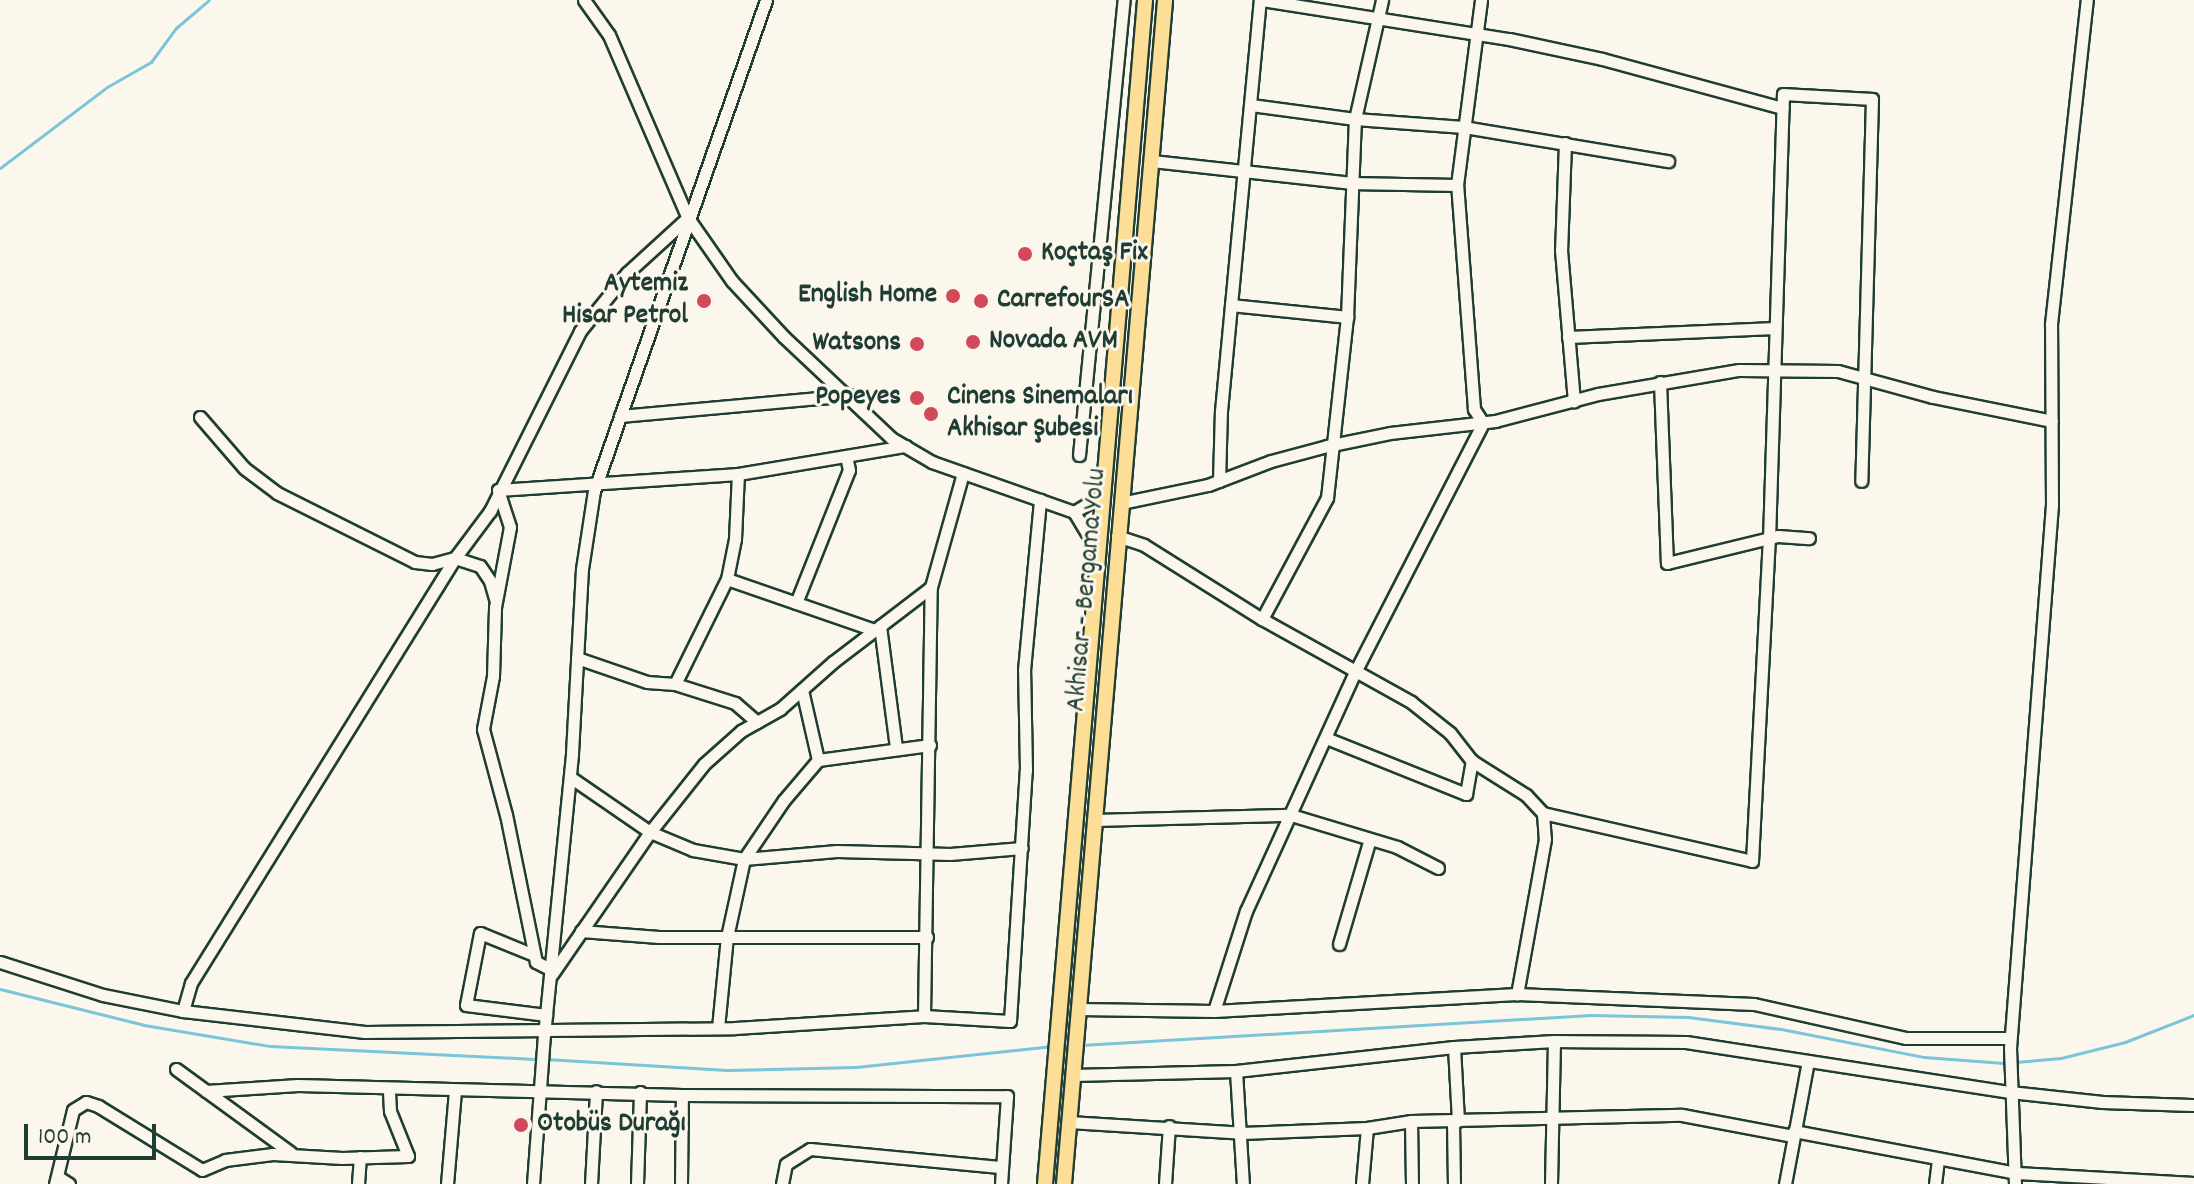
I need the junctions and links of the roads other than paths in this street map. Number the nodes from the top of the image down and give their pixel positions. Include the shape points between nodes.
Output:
1 (584, 0) edge
2 (766, 0) edge
3 (1124, 0) edge
4 (1145, 0) edge
5 (1165, 0) edge
6 (1261, 0) edge
7 (1382, 0) edge
8 (1481, 0) edge
9 (2087, 0) edge
10 (1378, 20) junction
11 (1476, 34) junction
12 (1251, 105) junction
13 (1782, 108) junction
14 (1355, 119) junction
15 (1464, 127) junction
16 (1565, 143) junction
17 (1152, 161) junction
18 (1668, 161) dead end
19 (1245, 171) junction
20 (1350, 183) junction
21 (1457, 185) junction
22 (688, 218) junction
23 (1231, 305) junction
24 (1347, 317) junction
25 (1775, 328) junction
26 (1568, 337) junction
27 (1773, 370) junction
28 (1866, 378) junction
29 (1660, 382) junction
30 (849, 395) junction
31 (1574, 401) junction
32 (620, 416) junction
33 (200, 417) dead end
34 (2052, 421) junction
35 (1483, 423) junction
36 (1331, 445) junction
37 (906, 446) junction
38 (1079, 455) dead end
39 (846, 456) junction
40 (963, 473) junction
41 (738, 474) junction
42 (598, 481) junction
43 (1219, 481) junction
44 (1861, 481) dead end
45 (498, 490) junction
46 (1102, 495) junction
47 (1040, 500) junction
48 (1121, 503) junction
49 (1074, 512) junction
50 (1117, 536) junction
51 (1809, 538) dead end
52 (1769, 540) junction
53 (1097, 550) junction
54 (455, 558) junction
55 (727, 579) junction
56 (931, 587) junction
57 (495, 602) junction
58 (796, 603) junction
59 (1262, 619) junction
60 (877, 628) junction
61 (577, 658) junction
62 (1355, 672) junction
63 (675, 684) junction
64 (802, 690) junction
65 (757, 722) junction
66 (1326, 738) junction
67 (930, 745) junction
68 (896, 748) junction
69 (818, 760) junction
70 (1472, 761) junction
71 (570, 777) junction
72 (1543, 813) junction
73 (1291, 815) junction
74 (1094, 820) junction
75 (650, 832) junction
76 (1370, 839) junction
77 (1022, 848) junction
78 (925, 853) junction
79 (744, 859) junction
80 (1438, 868) dead end
81 (581, 931) junction
82 (727, 937) junction
83 (927, 937) junction
84 (1339, 944) dead end
85 (534, 955) junction
86 (0, 962) edge
87 (550, 973) junction
88 (1517, 994) junction
89 (183, 1011) junction
90 (1214, 1011) junction
91 (546, 1015) junction
92 (924, 1016) junction
93 (1078, 1016) junction
94 (718, 1028) junction
95 (544, 1031) junction
96 (2010, 1038) junction
97 (1554, 1041) junction
98 (1454, 1047) junction
99 (1808, 1061) junction
100 (176, 1069) dead end
101 (1236, 1071) junction
102 (1073, 1075) junction
103 (389, 1090) junction
104 (455, 1090) junction
105 (206, 1091) junction
106 (596, 1091) junction
107 (541, 1092) junction
108 (640, 1092) junction
109 (2010, 1092) junction
110 (682, 1095) junction
111 (2194, 1105) edge
112 (1554, 1117) junction
113 (1411, 1121) junction
114 (1069, 1122) junction
115 (1455, 1122) junction
116 (1169, 1126) junction
117 (1367, 1128) junction
118 (1242, 1133) junction
119 (1794, 1133) junction
120 (292, 1154) junction
121 (360, 1157) junction
122 (1938, 1159) junction
123 (1002, 1167) junction
124 (202, 1170) junction
125 (2016, 1178) edge
126 (2082, 1180) edge
127 (57, 1181) edge
128 (2194, 1183) edge
129 (69, 1184) edge
130 (197, 1184) edge
131 (358, 1184) edge
132 (447, 1184) edge
133 (533, 1184) edge
134 (591, 1184) edge
135 (637, 1184) edge
136 (681, 1184) edge
137 (782, 1184) edge
138 (1001, 1184) edge
139 (1045, 1184) edge
140 (1064, 1184) edge
141 (1165, 1184) edge
142 (1243, 1184) edge
143 (1362, 1184) edge
144 (1412, 1184) edge
145 (1454, 1184) edge
146 (1551, 1184) edge
147 (1785, 1184) edge
148 (1935, 1184) edge

1 - 22 street via 609,35
2 - 22 street
3 - 38 street
4 - 46 main road, Akhisar - Bergama Yolu
5 - 17 main road, Akhisar - Bergama Yolu
6 - 10 street
6 - 12 street
7 - 10 street
8 - 11 street
9 - 34 street via 2051,324
10 - 11 street
10 - 14 street
11 - 13 street via 1602,59
11 - 15 street
12 - 14 street
12 - 19 street
13 - 25 street
13 - 28 street via 1783,94 1872,99
14 - 15 street
14 - 20 street
15 - 16 street
15 - 21 street
16 - 18 street
16 - 26 street via 1561,250
17 - 19 street
17 - 48 main road, Akhisar - Bergama Yolu
19 - 20 street
19 - 23 street
20 - 21 street
20 - 24 street
21 - 35 street via 1474,409
22 - 30 street via 732,281
22 - 32 street
22 - 45 street via 627,273 580,331
23 - 24 street
23 - 43 street
24 - 36 street
25 - 26 street
25 - 27 street
26 - 31 street
27 - 28 street via 1838,371
27 - 29 street
27 - 52 street
28 - 34 street
28 - 44 street
29 - 31 street
29 - 52 street via 1667,563
30 - 32 street
30 - 37 street via 891,438
31 - 35 street
32 - 42 street
33 - 54 street via 244,468 277,493 415,562
34 - 96 street via 2052,505
35 - 36 street
35 - 62 street
36 - 43 street
36 - 59 street via 1327,498
37 - 39 street
37 - 40 street
39 - 41 street
39 - 58 street via 849,470
40 - 47 street
40 - 56 street
41 - 42 street
41 - 55 street
42 - 45 street
42 - 61 street via 582,569
43 - 48 street
45 - 54 street via 490,511
45 - 57 street via 510,527
46 - 49 street
46 - 53 main road, Akhisar - Bergama Yolu
47 - 49 street
47 - 77 street via 1024,670
48 - 50 main road, Akhisar - Bergama Yolu
49 - 53 street
50 - 59 street via 1144,545
50 - 74 main road, Akhisar - Bergama Yolu
51 - 52 street
52 - 72 street via 1752,861
53 - 139 main road, Akhisar - Bergama Yolu
54 - 57 street via 480,566
54 - 89 street via 191,983
55 - 58 street
55 - 63 street
56 - 60 street
56 - 67 street
57 - 85 street via 493,676 483,729
58 - 60 street
59 - 62 street
60 - 64 street
60 - 68 street
61 - 63 street via 647,682
61 - 71 street
62 - 66 street
62 - 70 street via 1411,702 1450,733
63 - 65 street via 735,703
64 - 65 street
64 - 69 street
65 - 75 street via 704,764
66 - 70 street via 1466,794
66 - 73 street
67 - 68 street
67 - 78 street
68 - 69 street
69 - 79 street
70 - 72 street via 1526,795
71 - 75 street
71 - 87 street
72 - 88 street via 1545,839
73 - 74 street
73 - 76 street
73 - 90 street via 1246,911
74 - 93 main road, Akhisar - Bergama Yolu
75 - 79 street via 693,850
75 - 81 street
76 - 80 street
76 - 84 street
77 - 78 street
77 - 92 street via 1010,1021
78 - 79 street via 837,851
78 - 83 street
79 - 82 street
81 - 82 street
81 - 87 street
82 - 83 street
82 - 94 street
83 - 92 street
85 - 87 street
85 - 91 street via 480,933 466,1005
86 - 89 street via 103,995
87 - 91 street
88 - 90 street
88 - 96 street via 1754,1004 1906,1038
89 - 95 street via 365,1032
90 - 93 street
91 - 95 street
92 - 94 street
93 - 102 main road, Akhisar - Bergama Yolu
94 - 95 street
95 - 107 street
96 - 109 street
97 - 98 street
97 - 99 street via 1686,1042
97 - 112 street
98 - 101 street
98 - 115 street
99 - 109 street
99 - 119 street
100 - 105 street
101 - 102 street
101 - 118 street
102 - 114 main road, Akhisar - Bergama Yolu
103 - 104 street
103 - 105 street via 298,1085
103 - 121 street via 390,1111 408,1156
104 - 107 street
104 - 132 street
105 - 120 street
106 - 107 street
106 - 108 street
106 - 134 street
107 - 133 street
108 - 110 street
108 - 135 street
109 - 111 street
109 - 125 street
110 - 123 street via 1007,1096
110 - 136 street
112 - 115 street
112 - 119 street via 1682,1115
112 - 146 street
113 - 115 street
113 - 117 street
113 - 144 street
114 - 116 street
114 - 140 main road, Akhisar - Bergama Yolu
115 - 145 street
116 - 118 street
116 - 141 street
117 - 118 street
117 - 143 street
118 - 142 street
119 - 122 street
119 - 147 street
120 - 121 street
120 - 124 street via 225,1160
121 - 131 street
122 - 125 street
122 - 148 street
123 - 137 street via 810,1149 786,1164
123 - 138 street
124 - 127 street via 86,1102 73,1110
124 - 130 street
125 - 126 street
126 - 128 street
127 - 129 street

